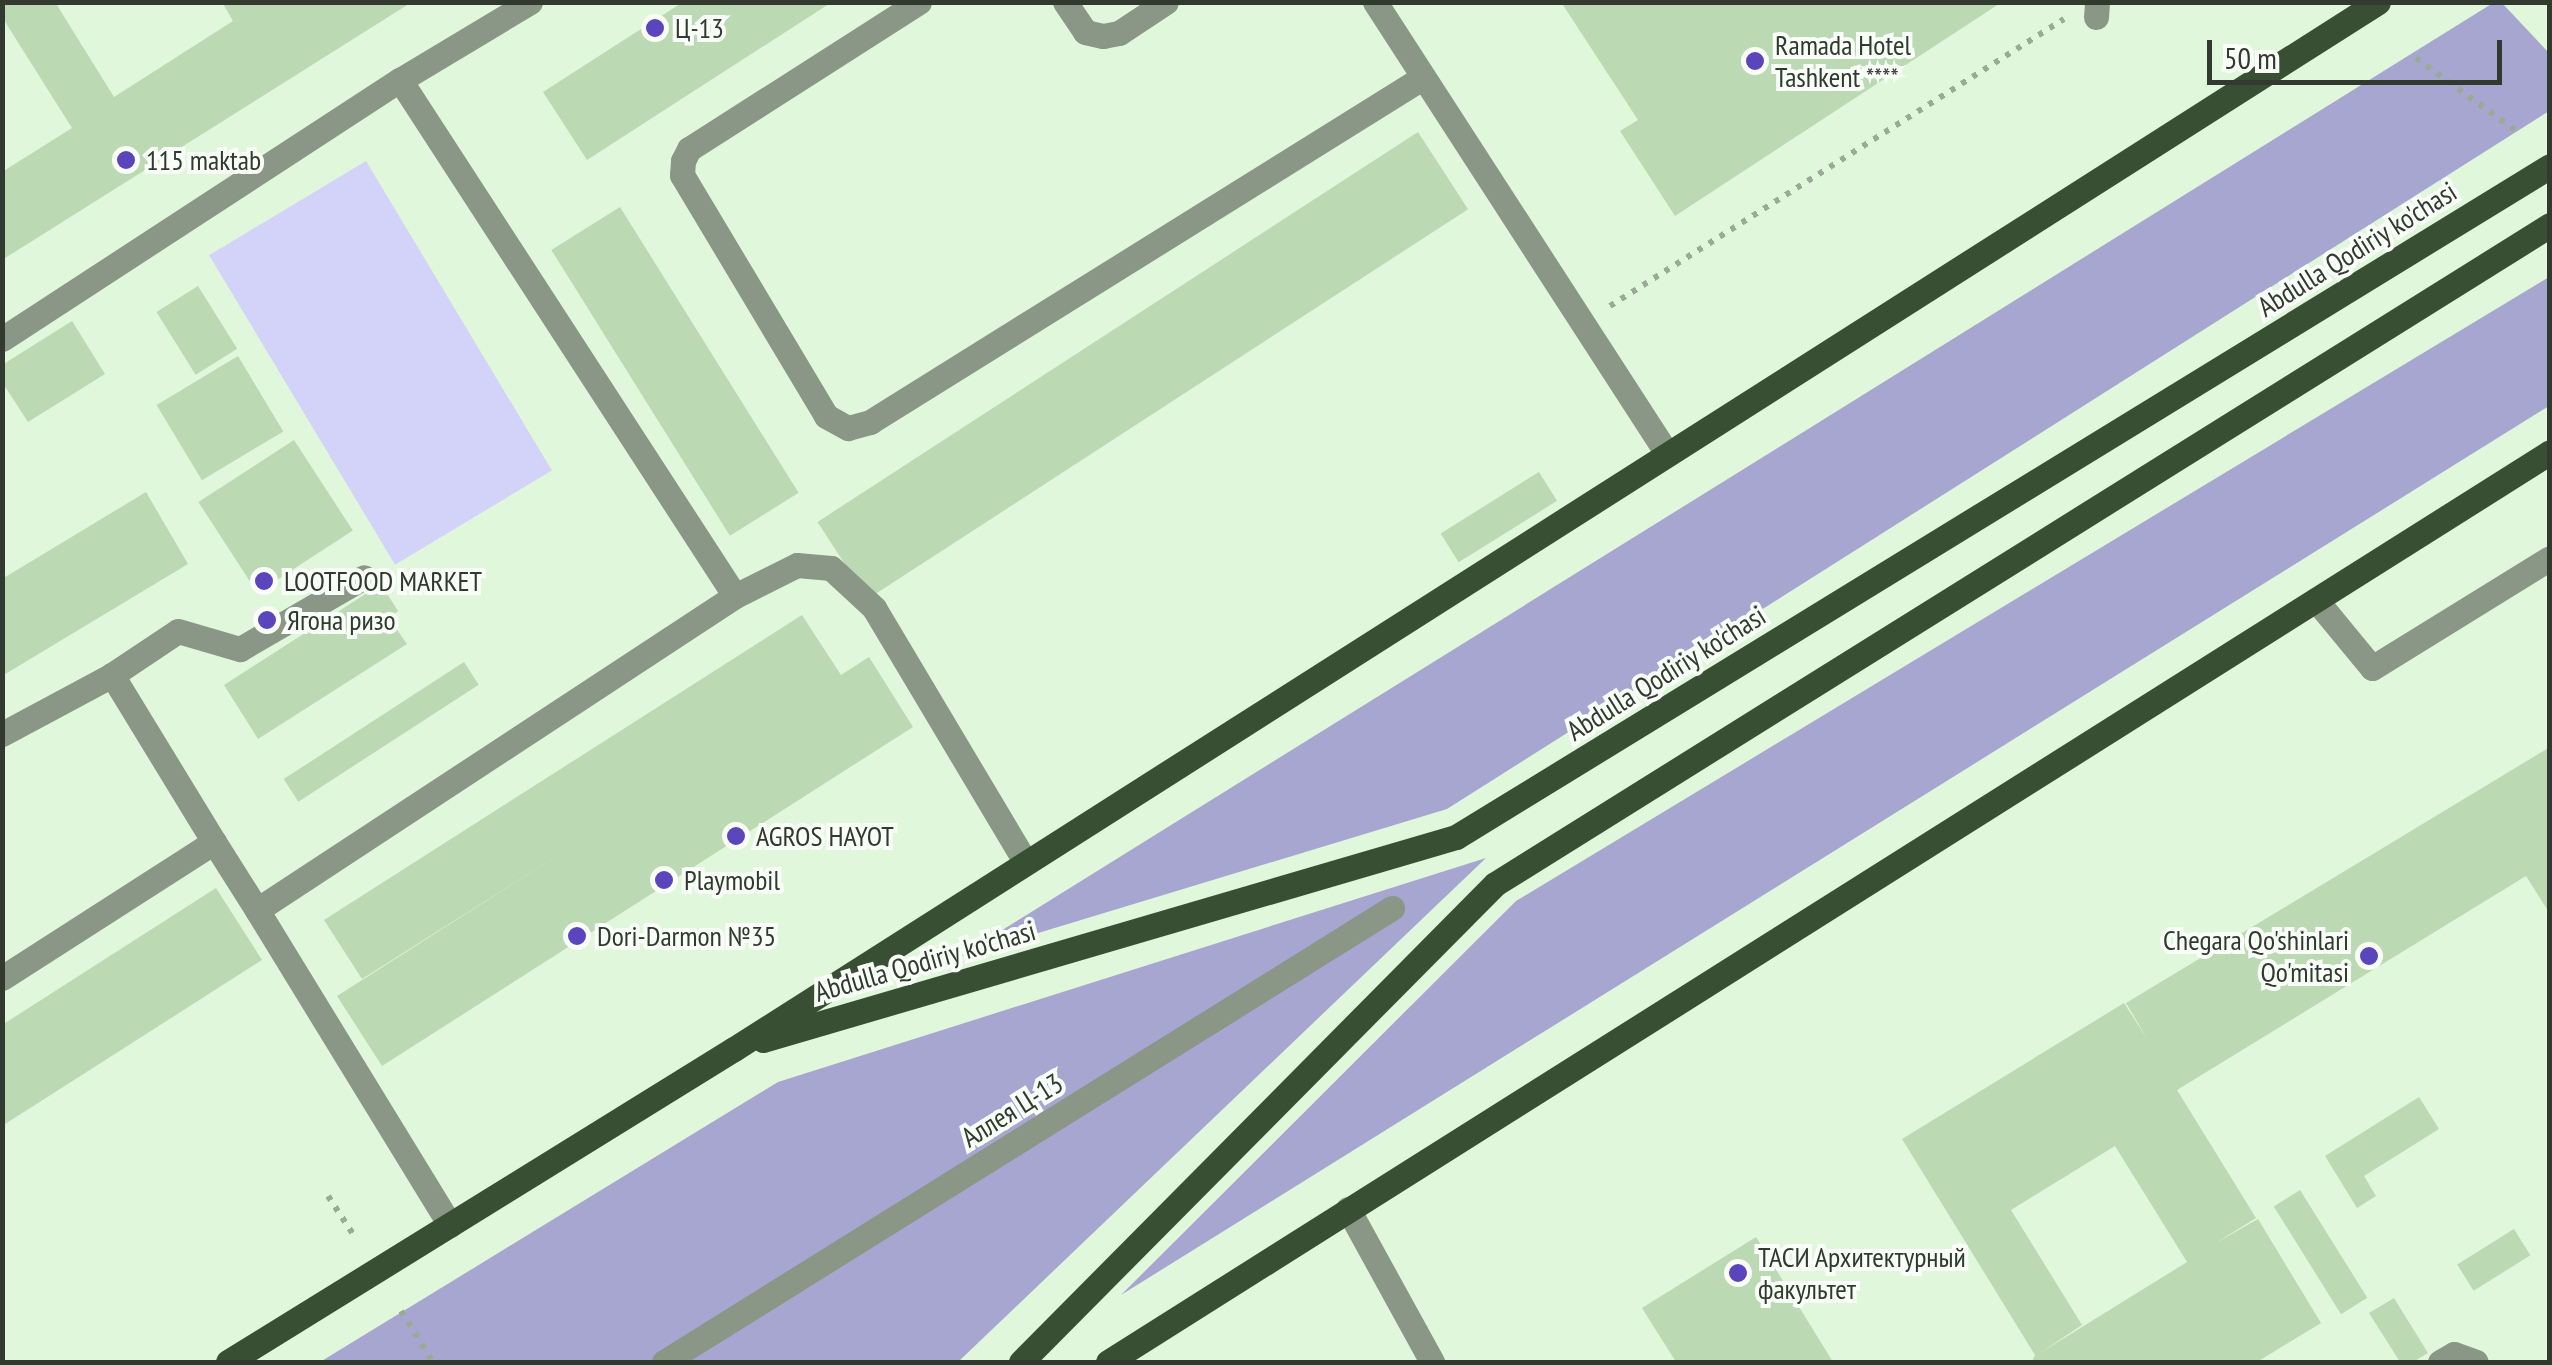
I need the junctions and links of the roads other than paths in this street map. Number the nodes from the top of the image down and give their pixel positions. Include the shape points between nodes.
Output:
1 (530, 2) edge
2 (919, 2) edge
3 (1066, 2) edge
4 (1166, 2) edge
5 (1375, 2) edge
6 (2378, 2) edge
7 (1422, 78) junction
8 (400, 80) junction
9 (2550, 166) edge
10 (2550, 225) edge
11 (2, 339) edge
12 (1666, 452) junction
13 (2550, 452) edge
14 (2550, 558) edge
15 (364, 577) dead end
16 (735, 596) junction
17 (2316, 600) junction
18 (112, 675) junction
19 (2, 734) edge
20 (214, 842) junction
21 (1025, 861) junction
22 (1392, 908) dead end
23 (257, 910) junction
24 (2, 978) edge
25 (734, 1048) junction
26 (1348, 1209) junction
27 (450, 1225) junction
28 (228, 1362) edge
29 (664, 1362) edge
30 (1020, 1362) edge
31 (1108, 1362) edge
32 (1432, 1362) edge
33 (2440, 1362) edge
34 (2476, 1362) edge

1 - 8 street
2 - 7 street via 689,149 682,161 682,175 826,416 848,428 870,422
3 - 4 street via 1085,32 1102,36 1120,33
5 - 7 street
6 - 12 main road, Abdulla Qodiriy ko'chasi
7 - 12 street
8 - 11 street
8 - 16 street
9 - 25 main road, Abdulla Qodiriy ko'chasi via 1456,837
10 - 30 main road via 1495,884
12 - 21 main road, Abdulla Qodiriy ko'chasi
13 - 17 main road
14 - 17 street via 2372,668
15 - 18 street via 240,649 178,632
16 - 21 street via 796,565 831,568 874,608
16 - 23 street
17 - 26 main road
18 - 19 street
18 - 20 street
20 - 23 street
20 - 24 street
21 - 25 main road, Abdulla Qodiriy ko'chasi
22 - 29 street, Аллея Ц-13
23 - 27 street
25 - 27 main road, Abdulla Qodiriy ko'chasi
26 - 31 main road
26 - 32 street
27 - 28 main road, Abdulla Qodiriy ko'chasi
33 - 34 street via 2454,1354

